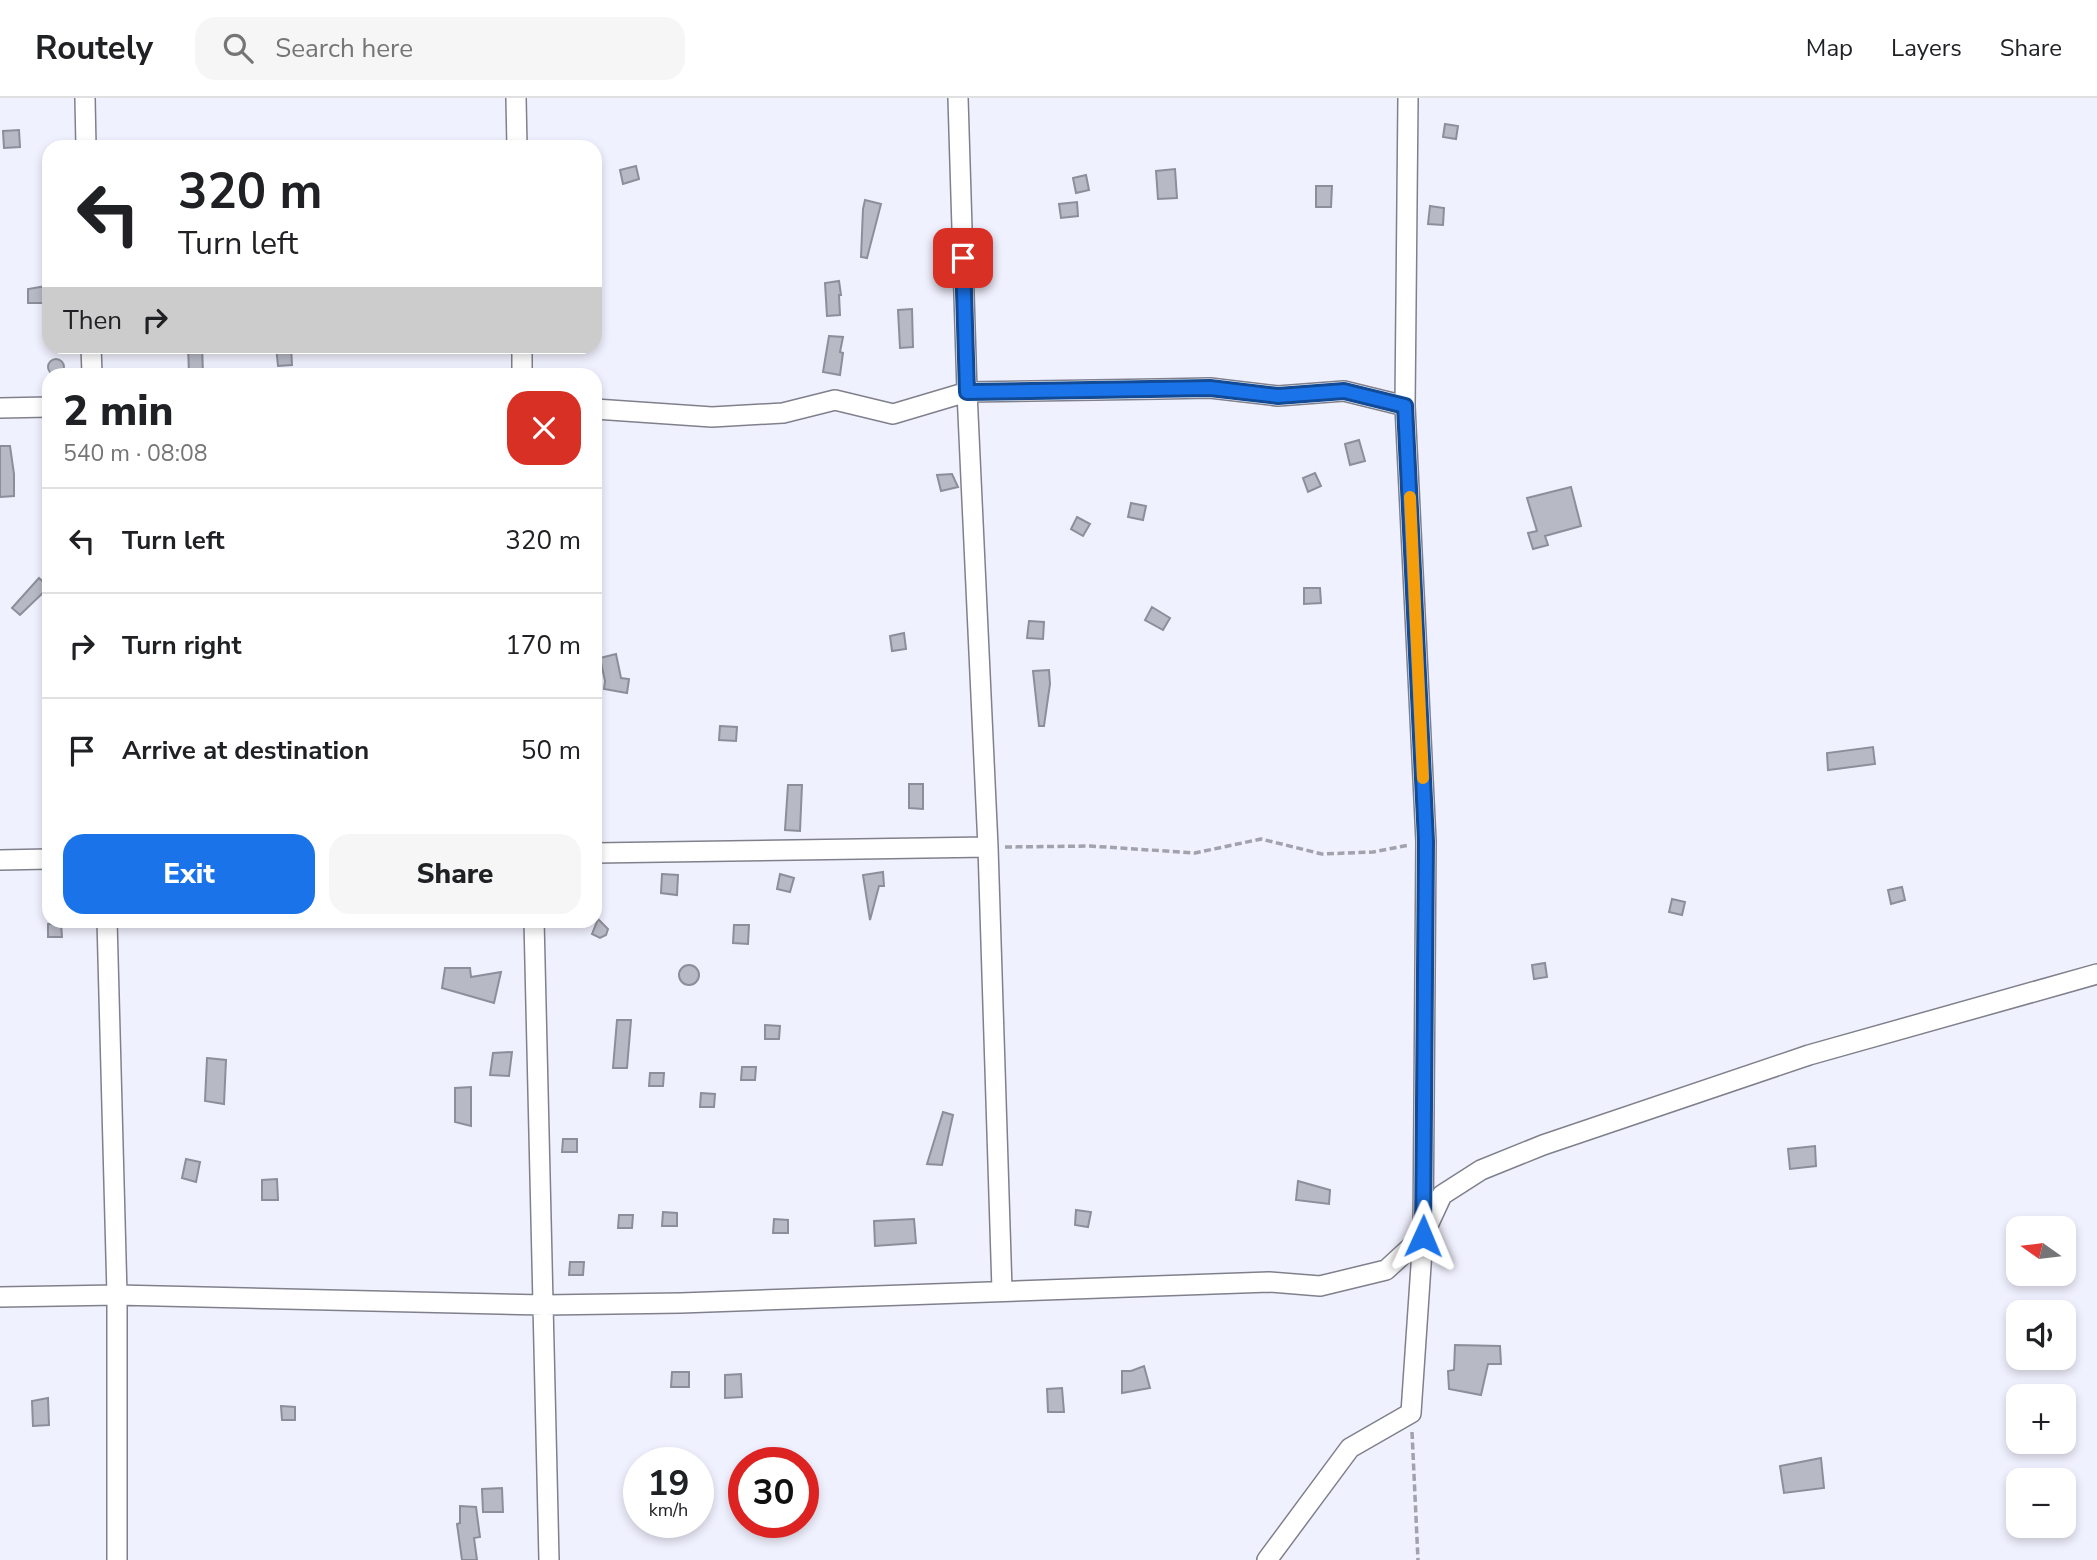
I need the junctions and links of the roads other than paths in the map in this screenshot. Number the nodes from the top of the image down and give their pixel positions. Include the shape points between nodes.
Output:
1 (85, 98) edge
2 (516, 98) edge
3 (958, 98) edge
4 (1408, 98) edge
5 (86, 140) edge
6 (517, 140) edge
7 (967, 392) junction
8 (1405, 406) junction
9 (42, 407) edge
10 (0, 408) edge
11 (602, 409) edge
12 (988, 847) junction
13 (602, 852) edge
14 (42, 859) edge
15 (0, 860) edge
16 (107, 928) edge
17 (534, 928) edge
18 (2097, 974) edge
19 (1423, 1236) junction
20 (1002, 1290) junction
21 (117, 1295) junction
22 (0, 1297) edge
23 (544, 1305) junction
24 (117, 1560) edge
25 (549, 1560) edge
26 (1267, 1560) edge

1 - 5 street
2 - 6 street
3 - 7 street
4 - 8 street
7 - 8 street via 1210,388 1278,396 1344,391
7 - 11 street via 893,414 835,400 783,413 712,417
7 - 12 street
8 - 19 street via 1426,841
9 - 10 street
12 - 13 street
12 - 20 street
14 - 15 street
16 - 21 street
17 - 23 street
18 - 19 street via 1809,1055 1543,1144 1481,1170 1442,1195
19 - 20 street via 1386,1270 1320,1286 1269,1282
19 - 26 street via 1411,1413 1350,1448
20 - 23 street
21 - 22 street
21 - 23 street
21 - 24 street
23 - 25 street

